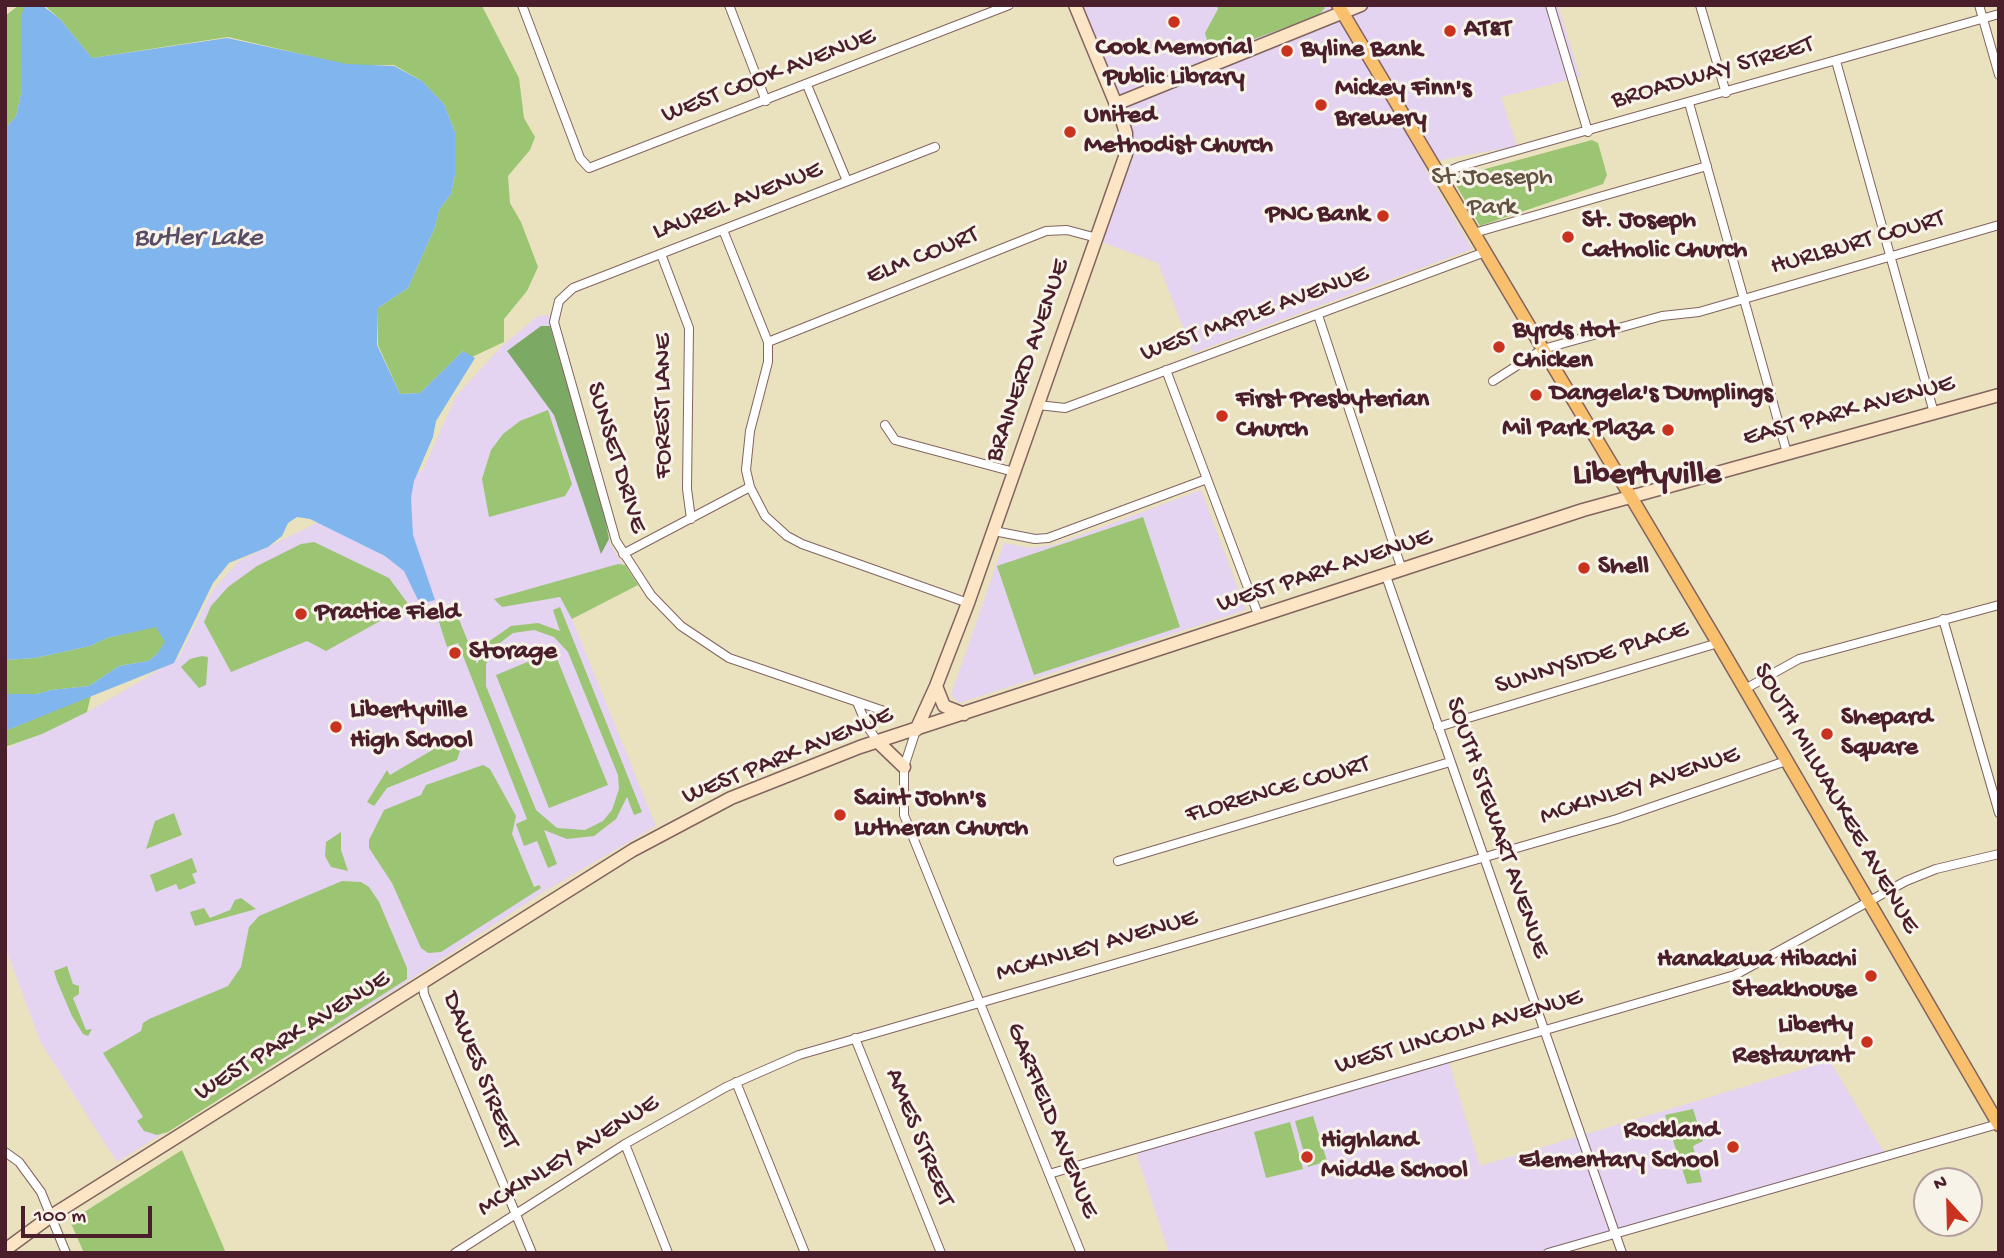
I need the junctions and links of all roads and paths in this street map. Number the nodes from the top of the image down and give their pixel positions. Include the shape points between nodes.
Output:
1 (522, 5) edge
2 (729, 5) edge
3 (1009, 5) edge
4 (1075, 5) edge
5 (1361, 5) edge
6 (1550, 5) edge
7 (1700, 5) edge
8 (1979, 5) edge
9 (1340, 10) edge
10 (1999, 14) edge
11 (1983, 19) junction
12 (1836, 61) junction
13 (1999, 75) edge
14 (807, 85) junction
15 (1726, 93) junction
16 (765, 101) junction
17 (1689, 103) junction
18 (1116, 104) junction
19 (1588, 132) junction
20 (935, 147) dead end
21 (1707, 166) junction
22 (1439, 175) junction
23 (847, 181) junction
24 (1999, 225) edge
25 (723, 230) junction
26 (1474, 233) junction
27 (1097, 238) junction
28 (1485, 252) junction
29 (661, 254) junction
30 (1890, 256) junction
31 (1745, 299) junction
32 (559, 301) joint
33 (1318, 315) junction
34 (768, 342) junction
35 (1543, 349) junction
36 (1167, 370) junction
37 (1493, 381) dead end
38 (1999, 395) edge
39 (1038, 405) junction
40 (1934, 413) junction
41 (884, 425) dead end
42 (1787, 453) junction
43 (1014, 472) junction
44 (1207, 479) junction
45 (750, 487) junction
46 (1631, 497) junction
47 (691, 519) junction
48 (994, 531) junction
49 (623, 554) junction
50 (1402, 570) junction
51 (1386, 576) junction
52 (968, 603) junction
53 (1999, 604) edge
54 (1259, 617) junction
55 (1943, 619) junction
56 (1718, 643) junction
57 (936, 686) junction
58 (1745, 689) junction
59 (857, 702) junction
60 (884, 711) dead end
61 (965, 714) junction
62 (867, 726) junction
63 (1438, 727) junction
64 (916, 730) junction
65 (878, 742) junction
66 (860, 747) junction
67 (1786, 761) junction
68 (1450, 762) junction
69 (904, 767) junction
70 (1999, 813) edge
71 (1999, 854) edge
72 (1483, 858) junction
73 (1118, 861) dead end
74 (1869, 902) junction
75 (423, 982) junction
76 (981, 1003) junction
77 (1544, 1030) junction
78 (855, 1038) junction
79 (736, 1082) junction
80 (1998, 1124) edge
81 (625, 1144) junction
82 (5, 1152) edge
83 (1049, 1174) junction
84 (516, 1213) junction
85 (51, 1216) junction
86 (1615, 1234) junction
87 (5, 1250) edge
88 (66, 1253) edge
89 (455, 1253) edge
90 (532, 1253) edge
91 (668, 1253) edge
92 (805, 1253) edge
93 (941, 1253) edge
94 (1081, 1253) edge
95 (1548, 1253) edge
96 (1622, 1253) edge

1 - 16 street, WEST COOK AVENUE via 584,166 594,168
2 - 16 street
3 - 14 street, WEST COOK AVENUE
4 - 18 main road, BRAINERD AVENUE
5 - 9 main road
6 - 19 street
7 - 15 street
8 - 11 street
9 - 18 main road
9 - 22 main road, SOUTH MILWAUKEE AVENUE
10 - 11 street, BROADWAY STREET
11 - 12 street, BROADWAY STREET
11 - 13 street
12 - 15 street, BROADWAY STREET
12 - 30 street
14 - 16 street, WEST COOK AVENUE
14 - 23 street
15 - 17 street, BROADWAY STREET
17 - 19 street, BROADWAY STREET
17 - 21 street
18 - 27 main road, BRAINERD AVENUE via 1126,134 1126,154
19 - 22 street, BROADWAY STREET
20 - 23 street, LAUREL AVENUE
21 - 26 street
21 - 31 street
22 - 26 main road, SOUTH MILWAUKEE AVENUE
23 - 25 street, LAUREL AVENUE
24 - 30 street, HURLBURT COURT
25 - 29 street, LAUREL AVENUE
25 - 34 street
26 - 28 main road, SOUTH MILWAUKEE AVENUE
27 - 34 street, ELM COURT via 1067,230 1046,231
27 - 39 main road, BRAINERD AVENUE
28 - 33 street, WEST MAPLE AVENUE
28 - 35 main road, SOUTH MILWAUKEE AVENUE
29 - 32 street, LAUREL AVENUE via 573,288
29 - 47 street, FOREST LANE via 689,328 687,489
30 - 31 street, HURLBURT COURT
30 - 40 street
31 - 35 street, HURLBURT COURT
31 - 42 street
32 - 49 street, SUNSET DRIVE via 554,322 559,345
33 - 36 street, WEST MAPLE AVENUE
33 - 50 street
34 - 45 street via 768,362 750,431 746,470
35 - 37 street, HURLBURT COURT
35 - 46 main road, SOUTH MILWAUKEE AVENUE
36 - 39 street, WEST MAPLE AVENUE via 1065,408
36 - 44 street
38 - 40 main road, EAST PARK AVENUE
39 - 43 main road, BRAINERD AVENUE
40 - 42 main road, EAST PARK AVENUE
41 - 43 street via 895,440
42 - 46 main road, EAST PARK AVENUE
43 - 48 main road, BRAINERD AVENUE
44 - 48 street via 1048,538
44 - 54 street
45 - 47 street
45 - 52 street via 765,516 802,544
46 - 50 main road, WEST PARK AVENUE
46 - 56 main road, SOUTH MILWAUKEE AVENUE
47 - 49 street
48 - 52 main road, BRAINERD AVENUE
49 - 59 street, SUNSET DRIVE via 667,613 698,639 729,658
50 - 51 main road, WEST PARK AVENUE
51 - 54 main road, WEST PARK AVENUE
51 - 63 street, SOUTH STEWART AVENUE
52 - 57 main road, BRAINERD AVENUE
53 - 55 street
54 - 61 main road, WEST PARK AVENUE
55 - 58 street via 1800,659
55 - 70 street
56 - 58 main road, SOUTH MILWAUKEE AVENUE
56 - 63 street, SUNNYSIDE PLACE
57 - 61 main road via 944,706
57 - 64 main road, BRAINERD AVENUE
58 - 67 main road, SOUTH MILWAUKEE AVENUE
59 - 60 street, SUNSET DRIVE
59 - 62 street
61 - 64 main road, WEST PARK AVENUE
62 - 65 street
62 - 66 street
63 - 68 street, SOUTH STEWART AVENUE
64 - 65 main road, WEST PARK AVENUE
64 - 69 street, GARFIELD AVENUE
65 - 66 main road, WEST PARK AVENUE
65 - 69 main road
66 - 75 main road, WEST PARK AVENUE via 730,798 637,847
67 - 72 street, MCKINLEY AVENUE via 1617,820
67 - 74 main road, SOUTH MILWAUKEE AVENUE
68 - 72 street, SOUTH STEWART AVENUE
68 - 73 street, FLORENCE COURT
69 - 76 street, GARFIELD AVENUE via 904,815 915,849 930,873
71 - 74 street, WEST LINCOLN AVENUE via 1936,869
72 - 76 street, MCKINLEY AVENUE
72 - 77 street, SOUTH STEWART AVENUE
74 - 77 street, WEST LINCOLN AVENUE via 1748,970
74 - 80 main road, SOUTH MILWAUKEE AVENUE
75 - 84 street, DAWES STREET via 424,994
75 - 85 main road, WEST PARK AVENUE
76 - 78 street, MCKINLEY AVENUE
76 - 83 street, GARFIELD AVENUE
77 - 83 street, WEST LINCOLN AVENUE
77 - 86 street, SOUTH STEWART AVENUE
78 - 79 street, MCKINLEY AVENUE
78 - 93 street, AMES STREET
79 - 81 street, MCKINLEY AVENUE
79 - 92 street
80 - 86 street
81 - 84 street, MCKINLEY AVENUE
81 - 91 street
82 - 85 street via 31,1176
83 - 94 street, GARFIELD AVENUE
84 - 89 street, MCKINLEY AVENUE
84 - 90 street, DAWES STREET
85 - 87 main road, WEST PARK AVENUE
85 - 88 street
86 - 95 street
86 - 96 street, SOUTH STEWART AVENUE

